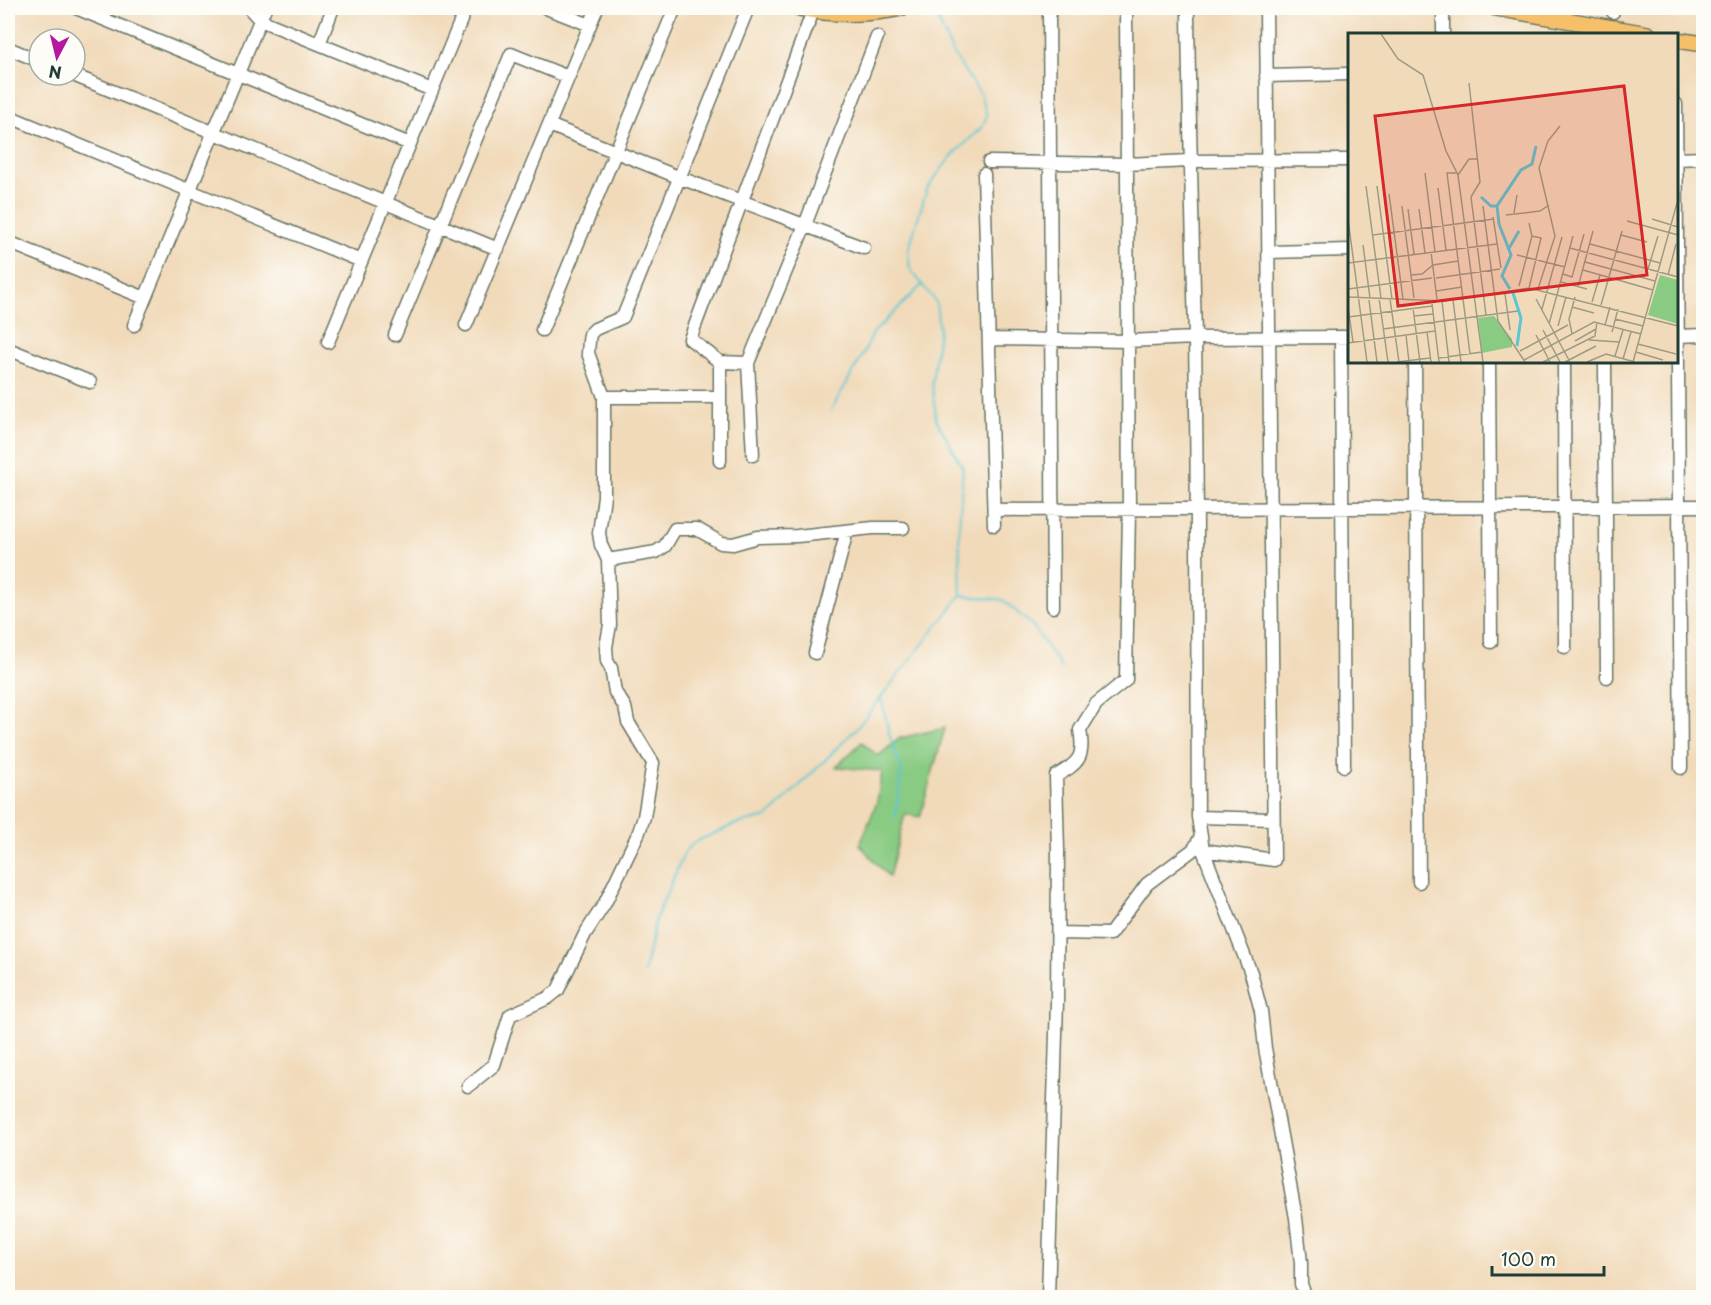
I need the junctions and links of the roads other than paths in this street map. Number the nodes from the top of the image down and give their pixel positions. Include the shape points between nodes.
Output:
1 (76, 8) edge
2 (249, 8) edge
3 (265, 8) edge
4 (333, 8) edge
5 (466, 8) edge
6 (546, 8) edge
7 (597, 8) edge
8 (675, 8) edge
9 (748, 8) edge
10 (903, 8) edge
11 (1049, 8) edge
12 (1125, 8) edge
13 (1188, 8) edge
14 (1266, 8) edge
15 (1496, 8) edge
16 (806, 9) edge
17 (1443, 16) dead end
18 (260, 20) junction
19 (590, 26) junction
20 (1443, 33) edge
21 (1642, 33) edge
22 (877, 37) dead end
23 (1678, 40) edge
24 (319, 44) junction
25 (1704, 44) edge
26 (8, 48) edge
27 (27, 56) edge
28 (238, 74) junction
29 (1348, 74) edge
30 (1266, 76) junction
31 (568, 78) junction
32 (87, 81) edge
33 (432, 90) junction
34 (8, 116) edge
35 (549, 124) junction
36 (213, 133) junction
37 (410, 144) junction
38 (615, 152) junction
39 (1704, 158) edge
40 (1678, 159) edge
41 (1348, 160) edge
42 (1189, 161) junction
43 (1268, 161) junction
44 (1050, 162) junction
45 (1126, 164) junction
46 (678, 177) junction
47 (189, 191) junction
48 (742, 202) junction
49 (385, 203) junction
50 (440, 225) junction
51 (805, 225) junction
52 (8, 242) edge
53 (864, 248) dead end
54 (498, 249) junction
55 (1348, 250) edge
56 (1268, 252) junction
57 (361, 261) junction
58 (145, 298) junction
59 (134, 325) dead end
60 (466, 325) dead end
61 (542, 330) dead end
62 (395, 335) dead end
63 (1704, 335) edge
64 (1678, 336) edge
65 (1345, 337) edge
66 (1195, 338) junction
67 (1269, 338) junction
68 (989, 339) junction
69 (1051, 339) junction
70 (1128, 341) junction
71 (328, 342) dead end
72 (8, 349) edge
73 (720, 362) junction
74 (748, 363) junction
75 (1415, 363) edge
76 (1489, 363) edge
77 (1564, 363) edge
78 (1605, 363) edge
79 (1677, 363) edge
80 (90, 382) dead end
81 (719, 397) junction
82 (604, 398) junction
83 (753, 455) dead end
84 (720, 461) dead end
85 (1565, 506) junction
86 (1606, 506) junction
87 (1679, 506) junction
88 (1704, 506) edge
89 (1343, 507) junction
90 (1416, 507) junction
91 (1490, 507) junction
92 (1270, 508) junction
93 (1052, 509) junction
94 (994, 510) junction
95 (1197, 510) junction
96 (1129, 511) junction
97 (994, 525) dead end
98 (903, 528) dead end
99 (847, 531) junction
100 (608, 560) junction
101 (1053, 607) dead end
102 (1491, 642) dead end
103 (1566, 647) dead end
104 (815, 653) dead end
105 (1607, 677) dead end
106 (1344, 766) dead end
107 (1681, 768) dead end
108 (1198, 817) junction
109 (1272, 819) junction
110 (1200, 836) junction
111 (1203, 850) junction
112 (1419, 882) dead end
113 (1057, 933) junction
114 (468, 1086) dead end
115 (1048, 1298) edge
116 (1306, 1298) edge

1 - 28 street
2 - 18 street
3 - 18 street
4 - 24 street
5 - 33 street
6 - 19 street
7 - 19 street
8 - 38 street
9 - 46 street
10 - 16 main road via 855,15
11 - 44 street
12 - 45 street
13 - 42 street
14 - 30 street
15 - 21 main road
16 - 48 street
17 - 20 street
18 - 24 street
18 - 28 street
19 - 31 street
22 - 51 street
23 - 25 main road
24 - 33 street
26 - 27 street
28 - 36 street
28 - 37 street
29 - 30 street
30 - 43 street
31 - 35 street
31 - 50 street via 511,54
32 - 36 street
33 - 37 street
34 - 47 street
35 - 38 street
35 - 54 street
36 - 47 street
36 - 49 street
37 - 49 street
38 - 46 street
38 - 61 street
39 - 40 street
41 - 43 street
42 - 43 street
42 - 45 street
42 - 66 street
43 - 56 street
44 - 45 street
44 - 68 street via 986,168
44 - 69 street
45 - 70 street
46 - 48 street
46 - 82 street via 623,317 590,334 588,353
47 - 57 street
47 - 58 street
48 - 51 street
48 - 73 street via 690,339
49 - 50 street
49 - 57 street
50 - 54 street
50 - 62 street
51 - 53 street
51 - 74 street
52 - 58 street
54 - 60 street
55 - 56 street
56 - 67 street
57 - 71 street
58 - 59 street
63 - 64 street
65 - 67 street
65 - 89 street
66 - 67 street
66 - 70 street
66 - 95 street
67 - 92 street
68 - 69 street
68 - 94 street
69 - 70 street
69 - 93 street
70 - 96 street
72 - 80 street
73 - 74 street
73 - 81 street
74 - 83 street
75 - 90 street
76 - 91 street
77 - 85 street
78 - 86 street
79 - 87 street
81 - 82 street
81 - 84 street
82 - 100 street via 604,496 599,533
85 - 86 street
85 - 91 street
85 - 103 street
86 - 87 street
86 - 105 street
87 - 88 street
87 - 107 street
89 - 90 street
89 - 92 street
89 - 106 street
90 - 91 street
90 - 112 street
91 - 102 street
92 - 95 street
92 - 109 street
93 - 94 street
93 - 96 street
93 - 101 street
94 - 97 street
95 - 96 street
95 - 108 street
96 - 113 street via 1126,680 1096,704 1080,730 1083,747 1076,765 1056,776
98 - 99 street
99 - 100 street via 758,537 733,544 721,543 698,529 675,529 665,546 656,552
99 - 104 street
100 - 114 street via 607,661 628,722 653,763 644,817 619,875 558,990 510,1015 494,1065
108 - 109 street
108 - 110 street
109 - 111 street via 1274,860
110 - 111 street
110 - 113 street via 1194,849 1147,884 1110,934
111 - 116 street via 1251,973 1261,1011
113 - 115 street

